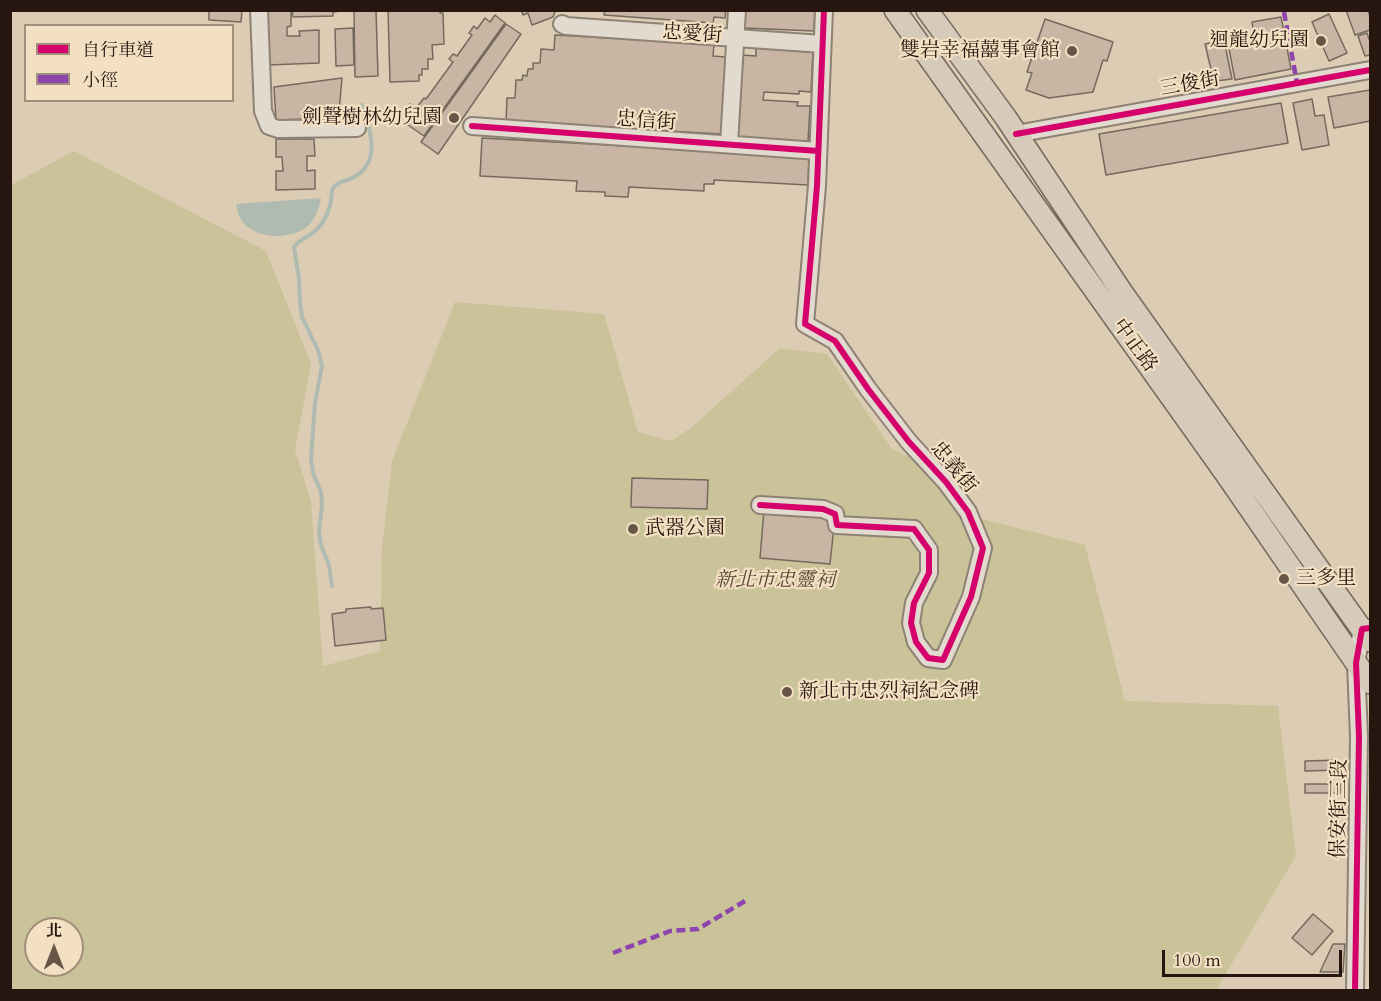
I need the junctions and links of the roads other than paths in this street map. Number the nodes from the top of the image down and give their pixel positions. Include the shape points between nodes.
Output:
1 (259, 10) edge
2 (737, 10) edge
3 (824, 10) edge
4 (895, 10) edge
5 (927, 10) edge
6 (562, 24) dead end
7 (735, 38) junction
8 (822, 44) junction
9 (1371, 70) edge
10 (472, 126) dead end
11 (357, 128) dead end
12 (1016, 134) junction
13 (988, 142) junction
14 (729, 144) junction
15 (818, 151) junction
16 (760, 505) dead end
17 (1368, 632) edge
18 (1356, 663) junction
19 (1371, 683) edge
20 (1355, 990) edge

1 - 11 street via 262,98 269,126
2 - 7 street
3 - 8 street, 忠義街
4 - 13 main road, 中正路
5 - 12 main road, 中正路
6 - 7 street, 忠愛街
7 - 8 street, 忠愛街
7 - 14 street
8 - 15 street, 忠義街
9 - 12 street, 三俊街
10 - 14 street, 忠信街
12 - 13 main road
12 - 17 main road, 中正路 via 1121,291
13 - 18 main road, 中正路
14 - 15 street, 忠信街
15 - 16 street, 忠義街 via 805,324 835,341 895,424 968,512 984,549 971,597 943,660 928,657 916,642 911,623 914,603 929,573 929,550 914,529 837,525 836,514 823,509
17 - 18 street, 保安街三段
18 - 19 main road, 中正路
18 - 20 street, 保安街三段 via 1359,737

